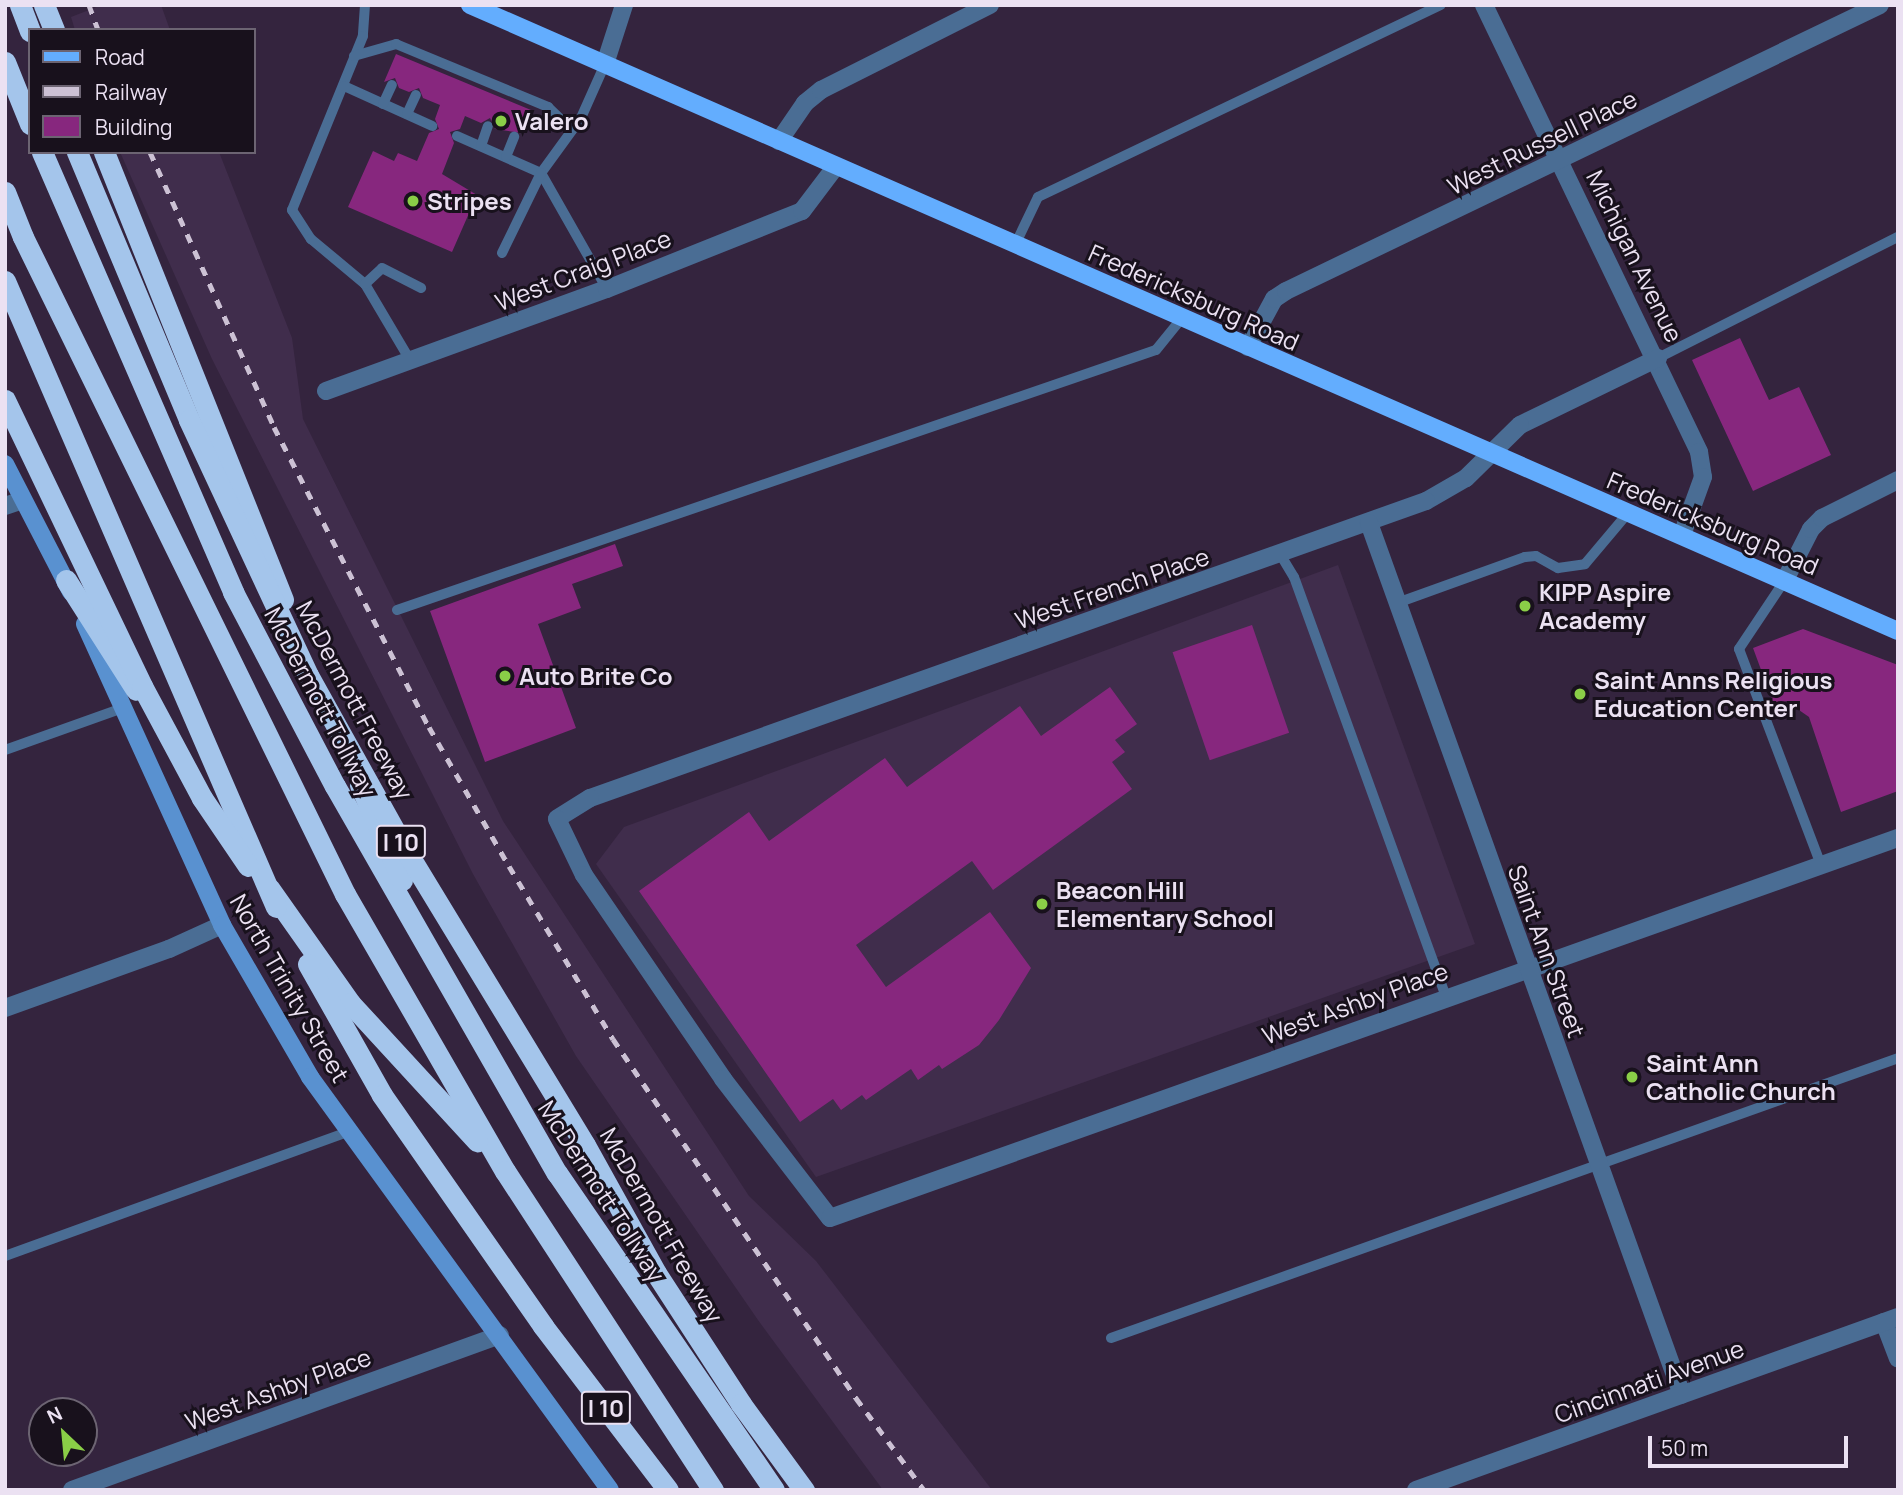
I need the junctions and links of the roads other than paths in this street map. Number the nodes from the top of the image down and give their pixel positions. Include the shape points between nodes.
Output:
1 (20, 5) edge
2 (44, 5) edge
3 (365, 5) edge
4 (470, 5) edge
5 (624, 5) edge
6 (990, 5) edge
7 (1441, 5) edge
8 (1484, 5) edge
9 (1880, 5) edge
10 (29, 28) edge
11 (53, 28) edge
12 (354, 56) junction
13 (5, 62) edge
14 (605, 64) junction
15 (393, 85) dead end
16 (344, 86) junction
17 (416, 95) dead end
18 (383, 104) junction
19 (407, 114) junction
20 (28, 119) edge
21 (432, 126) dead end
22 (488, 126) dead end
23 (572, 130) junction
24 (457, 136) dead end
25 (514, 137) dead end
26 (779, 141) junction
27 (481, 146) junction
28 (43, 154) edge
29 (78, 154) edge
30 (105, 154) edge
31 (506, 157) junction
32 (1560, 161) junction
33 (836, 166) junction
34 (541, 173) junction
35 (5, 192) edge
36 (1898, 237) edge
37 (1015, 245) junction
38 (502, 253) dead end
39 (5, 281) edge
40 (365, 284) junction
41 (421, 288) dead end
42 (607, 289) junction
43 (1182, 318) junction
44 (1248, 347) junction
45 (1658, 358) junction
46 (410, 360) junction
47 (326, 391) dead end
48 (5, 400) edge
49 (1492, 452) junction
50 (5, 464) edge
51 (1898, 480) edge
52 (14, 503) edge
53 (1628, 513) junction
54 (1369, 523) junction
55 (1682, 535) junction
56 (1280, 554) junction
57 (66, 580) junction
58 (1785, 580) junction
59 (1397, 603) junction
60 (397, 610) dead end
61 (1898, 631) edge
62 (123, 708) junction
63 (5, 750) edge
64 (1898, 838) edge
65 (1821, 865) junction
66 (276, 907) junction
67 (222, 925) junction
68 (1527, 968) junction
69 (1446, 997) junction
70 (5, 1008) edge
71 (479, 1044) junction
72 (1898, 1058) edge
73 (347, 1132) junction
74 (1600, 1168) junction
75 (505, 1171) junction
76 (830, 1217) joint
77 (5, 1256) edge
78 (1891, 1320) edge
79 (543, 1326) junction
80 (500, 1335) junction
81 (1111, 1338) dead end
82 (1898, 1358) edge
83 (1682, 1395) junction
84 (72, 1490) edge
85 (610, 1490) edge
86 (652, 1490) edge
87 (668, 1490) edge
88 (713, 1490) edge
89 (774, 1490) edge
90 (804, 1490) edge
91 (1416, 1490) edge

1 - 10 highway
2 - 11 highway
3 - 12 lane via 363,36
4 - 14 main road, Fredericksburg Road
5 - 14 street
6 - 26 street via 821,90 805,103
7 - 37 lane via 1038,197
8 - 32 street, Michigan Avenue
9 - 32 street, West Russell Place
12 - 16 lane
12 - 23 lane via 396,44 429,63 527,103 548,107
13 - 20 highway
14 - 23 lane
14 - 26 main road, Fredericksburg Road
15 - 18 lane
16 - 18 lane
16 - 40 lane via 292,210 311,239
17 - 19 lane
18 - 19 lane
19 - 21 lane
22 - 27 lane
23 - 34 lane
24 - 27 lane
25 - 31 lane
26 - 33 main road, Fredericksburg Road
27 - 31 lane
28 - 71 highway, McDermott Tollway via 233,592
29 - 90 highway, McDermott Freeway / I 10, bridge via 189,420 308,675 405,849 585,1145 656,1273 741,1404
30 - 71 highway via 309,666
31 - 34 lane
32 - 44 street, West Russell Place via 1286,291 1274,299
32 - 45 street, Michigan Avenue
33 - 37 main road, Fredericksburg Road
33 - 42 street, West Craig Place via 802,211
34 - 38 lane
34 - 42 lane
35 - 75 highway via 345,894
36 - 45 lane
37 - 43 main road, Fredericksburg Road
39 - 66 highway, I 10, bridge
40 - 41 lane via 382,268
40 - 46 lane
42 - 46 street, West Craig Place
43 - 44 main road, Fredericksburg Road
43 - 60 lane via 1156,351
44 - 49 main road, Fredericksburg Road
45 - 49 street, West French Place via 1520,425
45 - 55 street, Michigan Avenue via 1699,452 1703,477
46 - 47 street, West Craig Place
48 - 66 highway, bridge via 202,799
49 - 53 main road, Fredericksburg Road
49 - 54 street, West French Place via 1455,487
50 - 52 main road, North Trinity Street
51 - 58 street via 1822,518
52 - 57 main road, North Trinity Street
53 - 55 main road, Fredericksburg Road
53 - 59 lane via 1585,564 1558,568 1536,556 1525,556
54 - 56 street, West French Place
54 - 59 street, Saint Ann Street
55 - 58 main road, Fredericksburg Road
56 - 69 lane via 1299,590
56 - 76 street, West French Place via 590,798 557,819 584,875 723,1079
57 - 62 main road, North Trinity Street
57 - 75 highway via 207,801 350,1003
58 - 61 main road, Fredericksburg Road
58 - 65 lane via 1739,649
59 - 68 street, Saint Ann Street
62 - 63 lane
62 - 67 main road, North Trinity Street
64 - 65 street, West Ashby Place
65 - 68 street, West Ashby Place
66 - 79 highway, I 10 via 382,1095
67 - 70 street
67 - 73 main road, North Trinity Street
68 - 69 street, West Ashby Place
68 - 74 street, Saint Ann Street
69 - 76 street, West Ashby Place
71 - 89 highway, McDermott Tollway via 630,1284
72 - 74 lane
73 - 77 lane
73 - 80 main road, North Trinity Street
74 - 81 lane
74 - 83 street, Saint Ann Street
75 - 88 highway
78 - 82 street
78 - 83 street, Cincinnati Avenue
79 - 86 highway
79 - 87 highway, I 10
80 - 84 street, West Ashby Place
80 - 85 main road, North Trinity Street
83 - 91 street, Cincinnati Avenue

